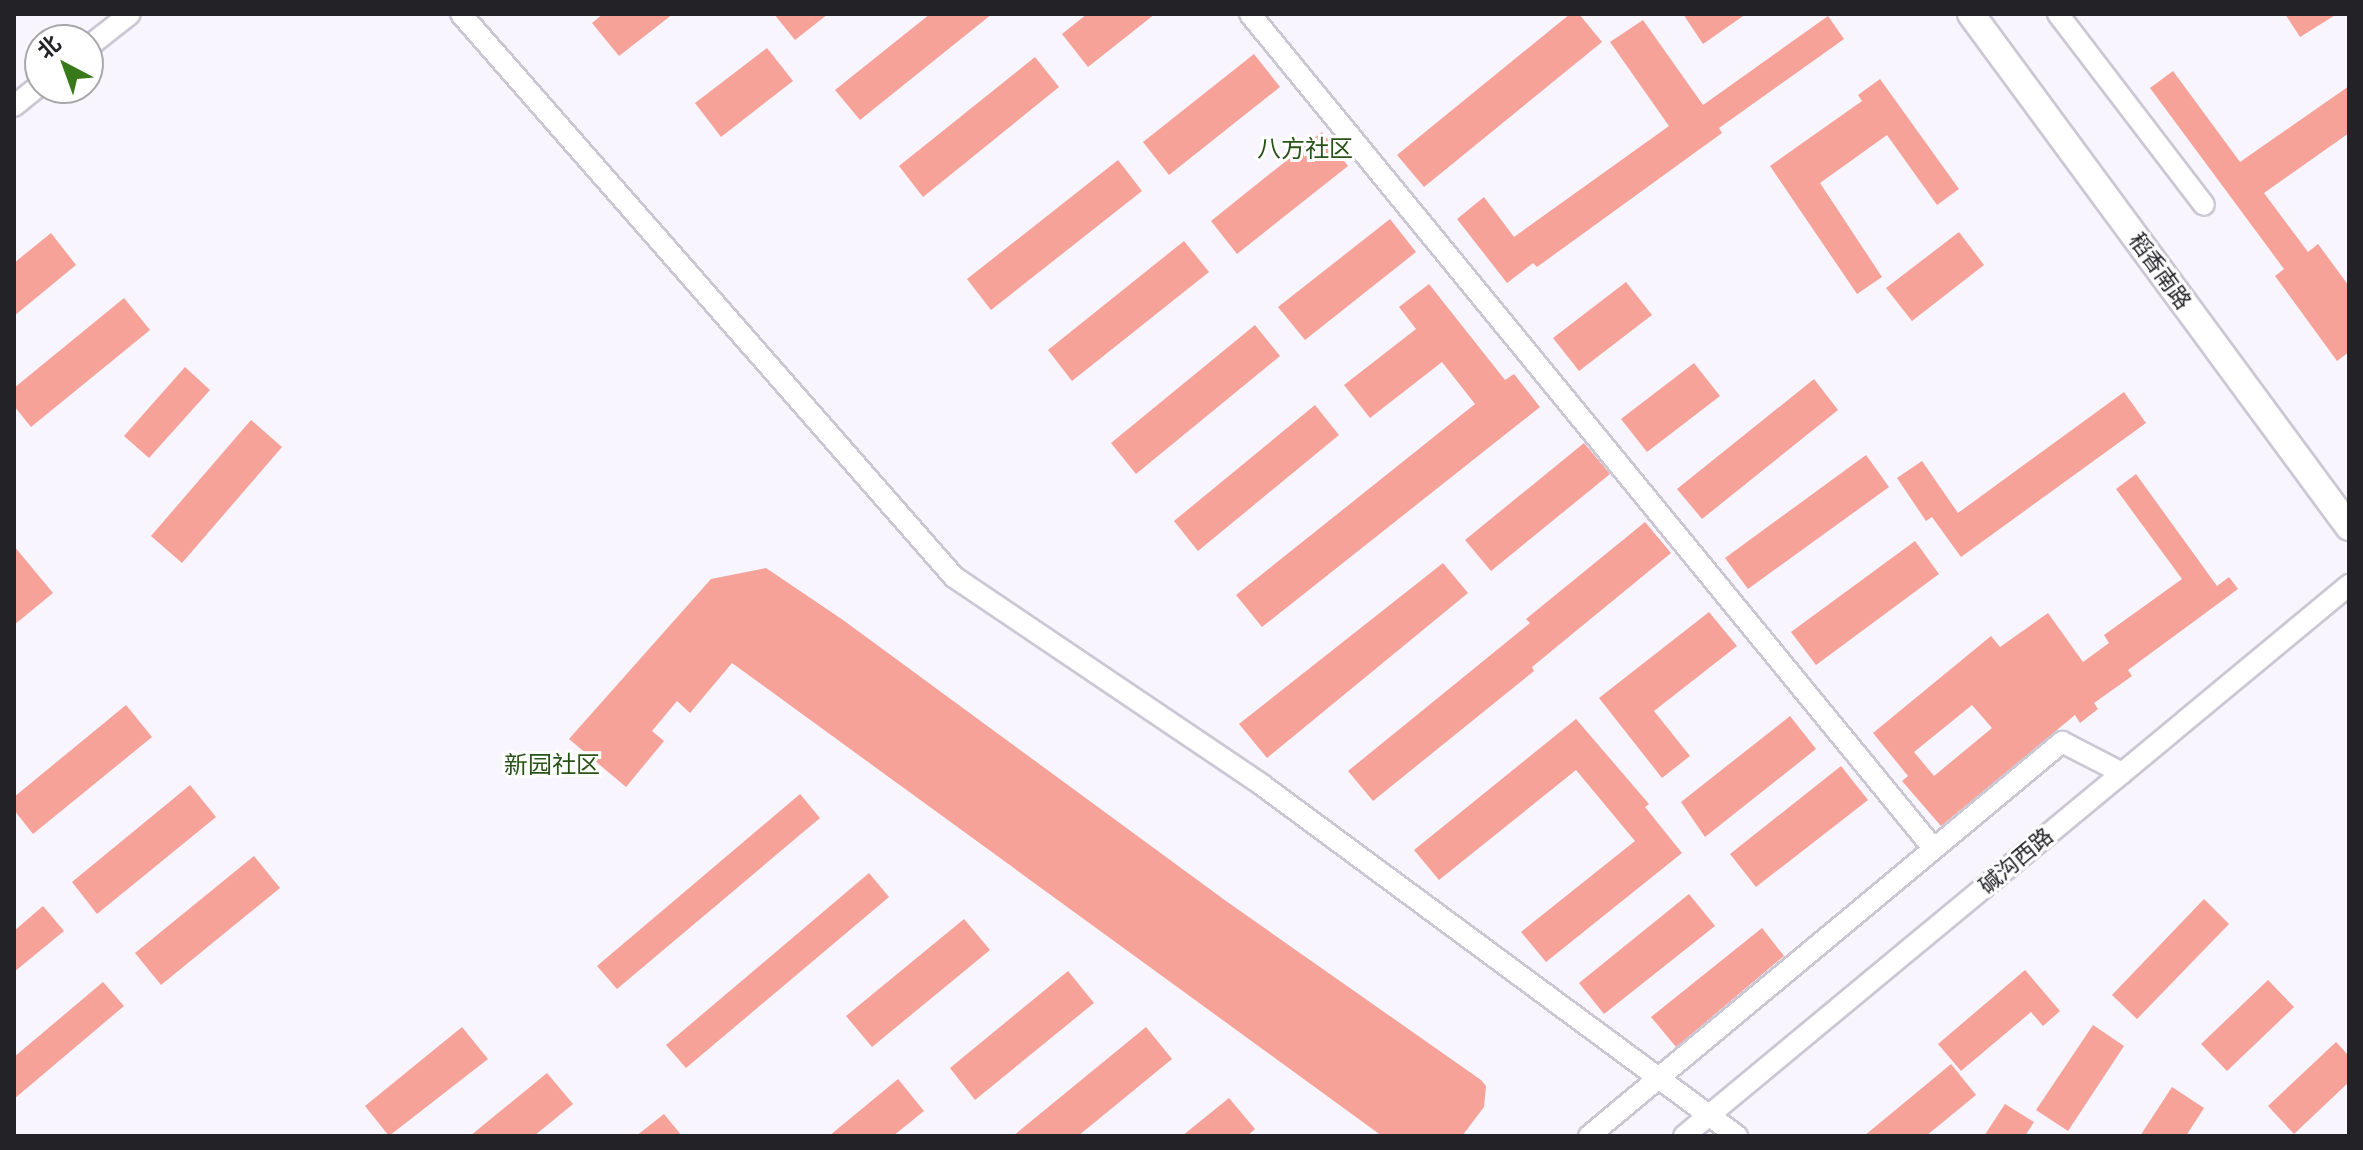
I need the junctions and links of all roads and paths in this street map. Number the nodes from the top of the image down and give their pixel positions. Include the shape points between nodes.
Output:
1 (130, 14) edge
2 (461, 14) edge
3 (1250, 14) edge
4 (1971, 14) edge
5 (2058, 14) edge
6 (104, 34) edge
7 (2204, 205) dead end
8 (2349, 527) edge
9 (2349, 585) edge
10 (2122, 773) junction
11 (1934, 849) junction
12 (1658, 1078) junction
13 (1709, 1115) junction
14 (1589, 1136) edge
15 (1684, 1136) edge
16 (1737, 1136) edge

1 - 6 street
2 - 12 street via 954,577 1262,785
3 - 11 street
4 - 8 main road, 稻香南路
5 - 7 street
9 - 10 street, 碱沟西路
10 - 11 street via 2062,742
10 - 13 street, 碱沟西路
11 - 12 street
12 - 13 street
12 - 14 street
13 - 15 street, 碱沟西路
13 - 16 street

